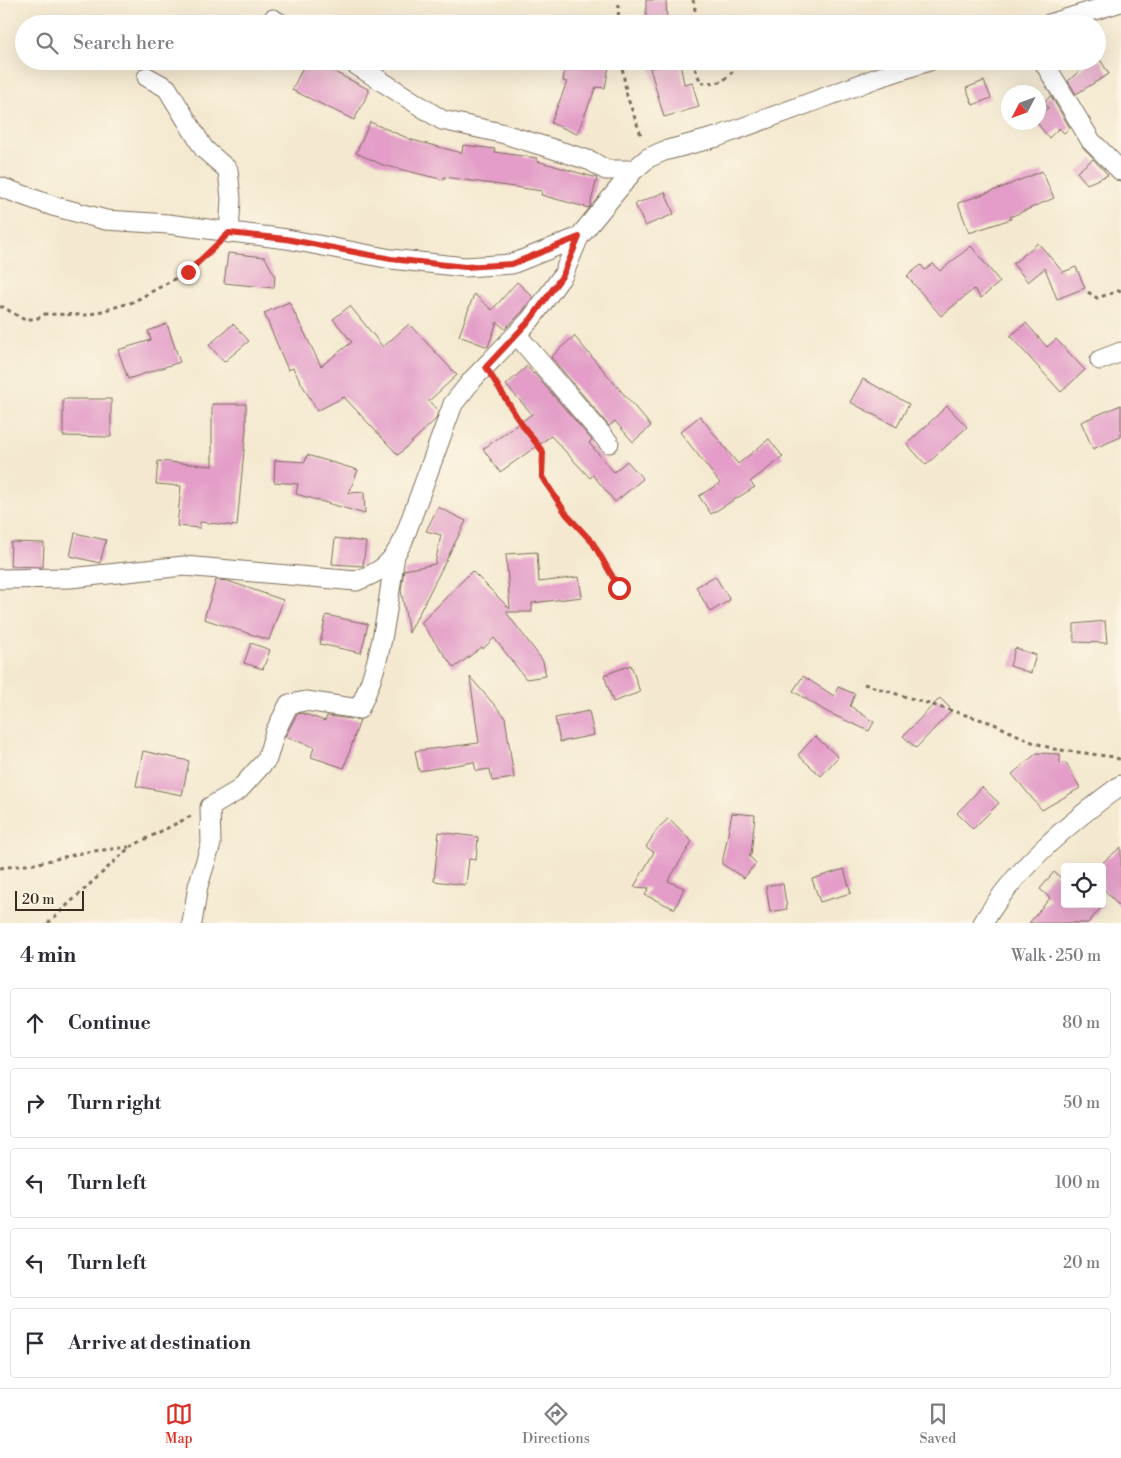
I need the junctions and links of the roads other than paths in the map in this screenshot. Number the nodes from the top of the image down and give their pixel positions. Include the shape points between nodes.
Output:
1 (1121, 2) edge
2 (1078, 15) edge
3 (364, 70) edge
4 (901, 70) edge
5 (1048, 70) edge
6 (147, 77) dead end
7 (634, 170) junction
8 (1121, 171) edge
9 (0, 187) edge
10 (229, 233) junction
11 (579, 237) junction
12 (516, 335) junction
13 (1121, 352) edge
14 (1100, 360) dead end
15 (609, 442) dead end
16 (395, 555) junction
17 (0, 579) edge
18 (1121, 785) edge
19 (192, 923) edge
20 (983, 923) edge

1 - 2 street
3 - 7 street via 442,120 501,133 591,161 606,170
4 - 7 street via 717,137 664,151 648,158
5 - 8 street via 1091,141
6 - 10 street via 167,88 204,149 228,170 231,199
7 - 11 street
9 - 10 street via 106,220 168,224
10 - 11 street via 286,239 391,259 465,267 512,264
11 - 12 street via 563,275
12 - 15 street
12 - 16 street via 453,404
13 - 14 street
16 - 17 street via 377,573 356,581 184,566 70,578
16 - 19 street via 384,639 369,690 359,710 306,701 289,704 275,732 267,759 239,790 210,807 211,844 198,886
18 - 20 street via 1051,842 1018,874

